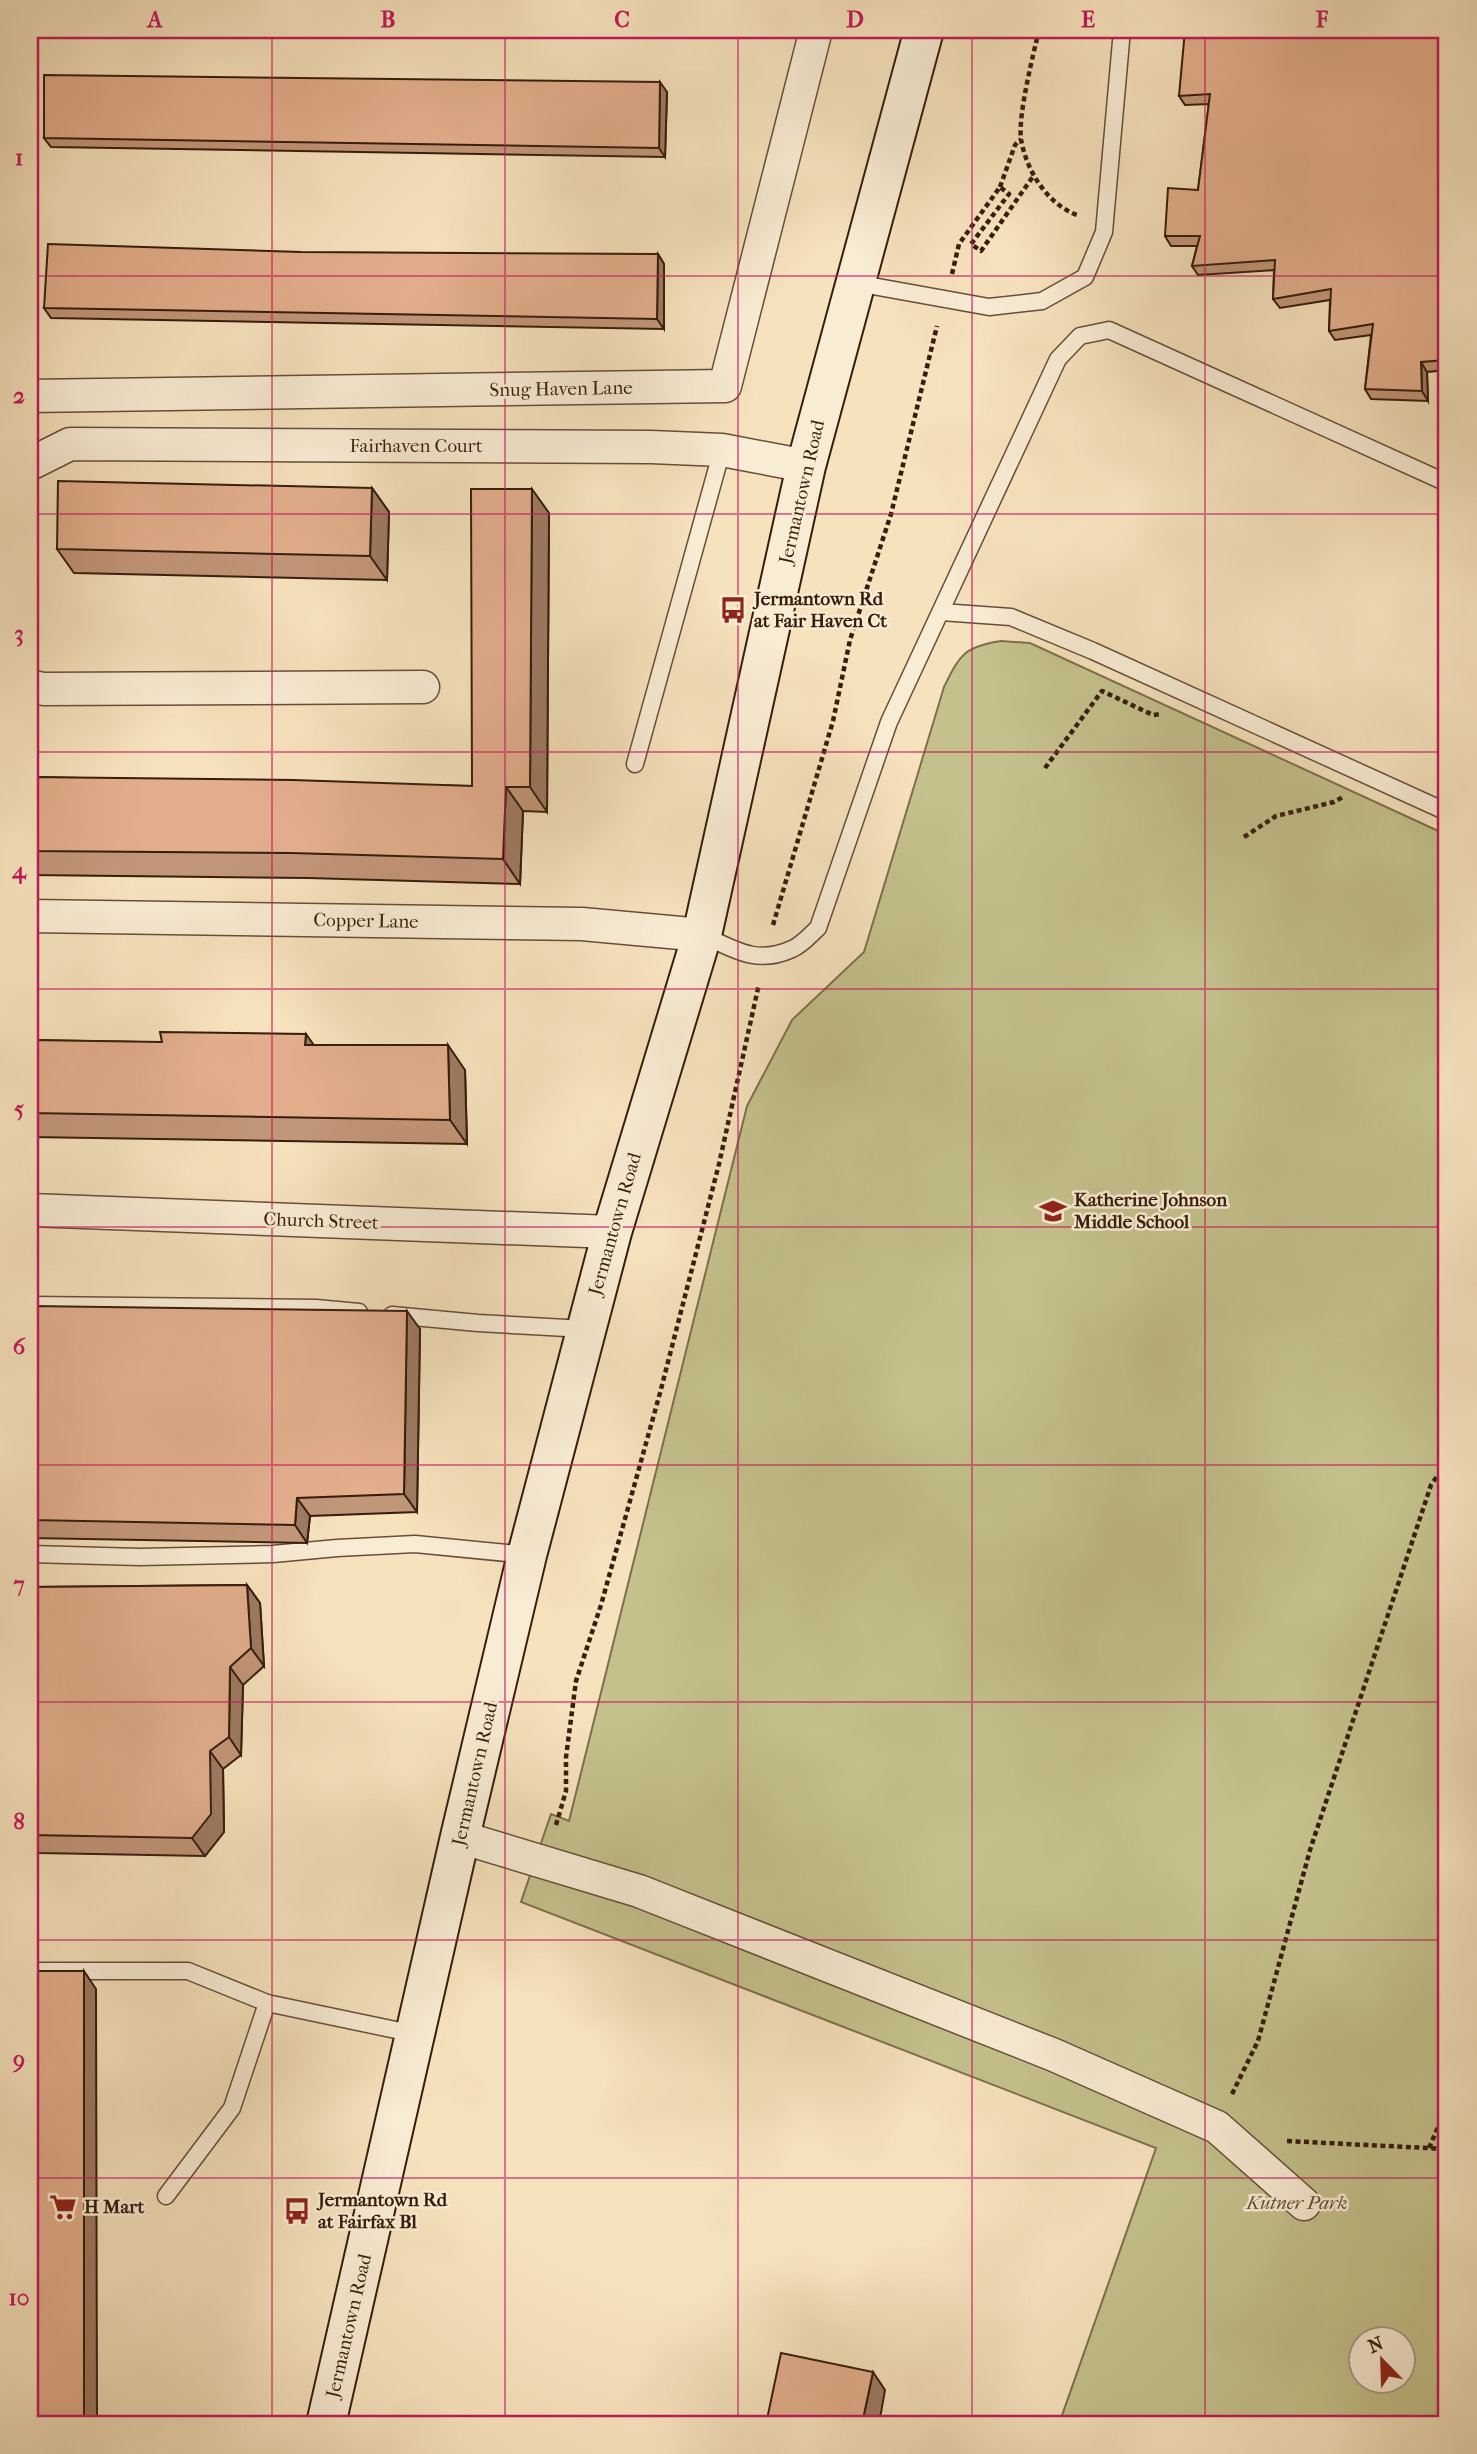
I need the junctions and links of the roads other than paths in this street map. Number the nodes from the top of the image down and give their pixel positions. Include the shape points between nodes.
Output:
1 (816, 30) edge
2 (924, 30) edge
3 (1122, 30) edge
4 (856, 283) junction
5 (30, 396) edge
6 (722, 450) junction
7 (30, 464) edge
8 (806, 466) junction
9 (1447, 483) edge
10 (941, 612) junction
11 (30, 686) edge
12 (423, 687) dead end
13 (635, 764) dead end
14 (1447, 812) edge
15 (30, 916) edge
16 (702, 935) junction
17 (30, 1210) edge
18 (612, 1232) junction
19 (30, 1305) edge
20 (585, 1329) junction
21 (30, 1553) edge
22 (527, 1555) junction
23 (460, 1838) junction
24 (30, 1971) edge
25 (267, 2003) junction
26 (416, 2034) junction
27 (166, 2196) dead end
28 (1304, 2204) dead end
29 (326, 2424) edge

1 - 5 street, Snug Haven Lane via 725,386
2 - 4 main road, Jermantown Road
3 - 4 lane via 1104,232 1085,276 1042,302 989,307
4 - 8 main road, Jermantown Road
6 - 7 street, Fairhaven Court via 70,444
6 - 8 street, Fairhaven Court
6 - 13 lane
8 - 16 main road, Jermantown Road
9 - 10 lane via 1110,330 1080,336 1058,359
10 - 14 lane via 1011,617
10 - 16 lane via 889,722 818,928 794,949 765,957 750,957
11 - 12 street
15 - 16 street, Copper Lane via 582,925
16 - 18 main road, Jermantown Road
17 - 18 street, Church Street
18 - 20 main road, Jermantown Road
19 - 20 lane via 316,1308
20 - 22 main road, Jermantown Road
21 - 22 lane via 273,1555 415,1544
22 - 23 main road, Jermantown Road
23 - 26 main road, Jermantown Road
23 - 28 street via 639,1891 1054,2055 1224,2132
24 - 25 lane via 188,1971
25 - 26 lane
25 - 27 lane via 232,2108
26 - 29 main road, Jermantown Road

